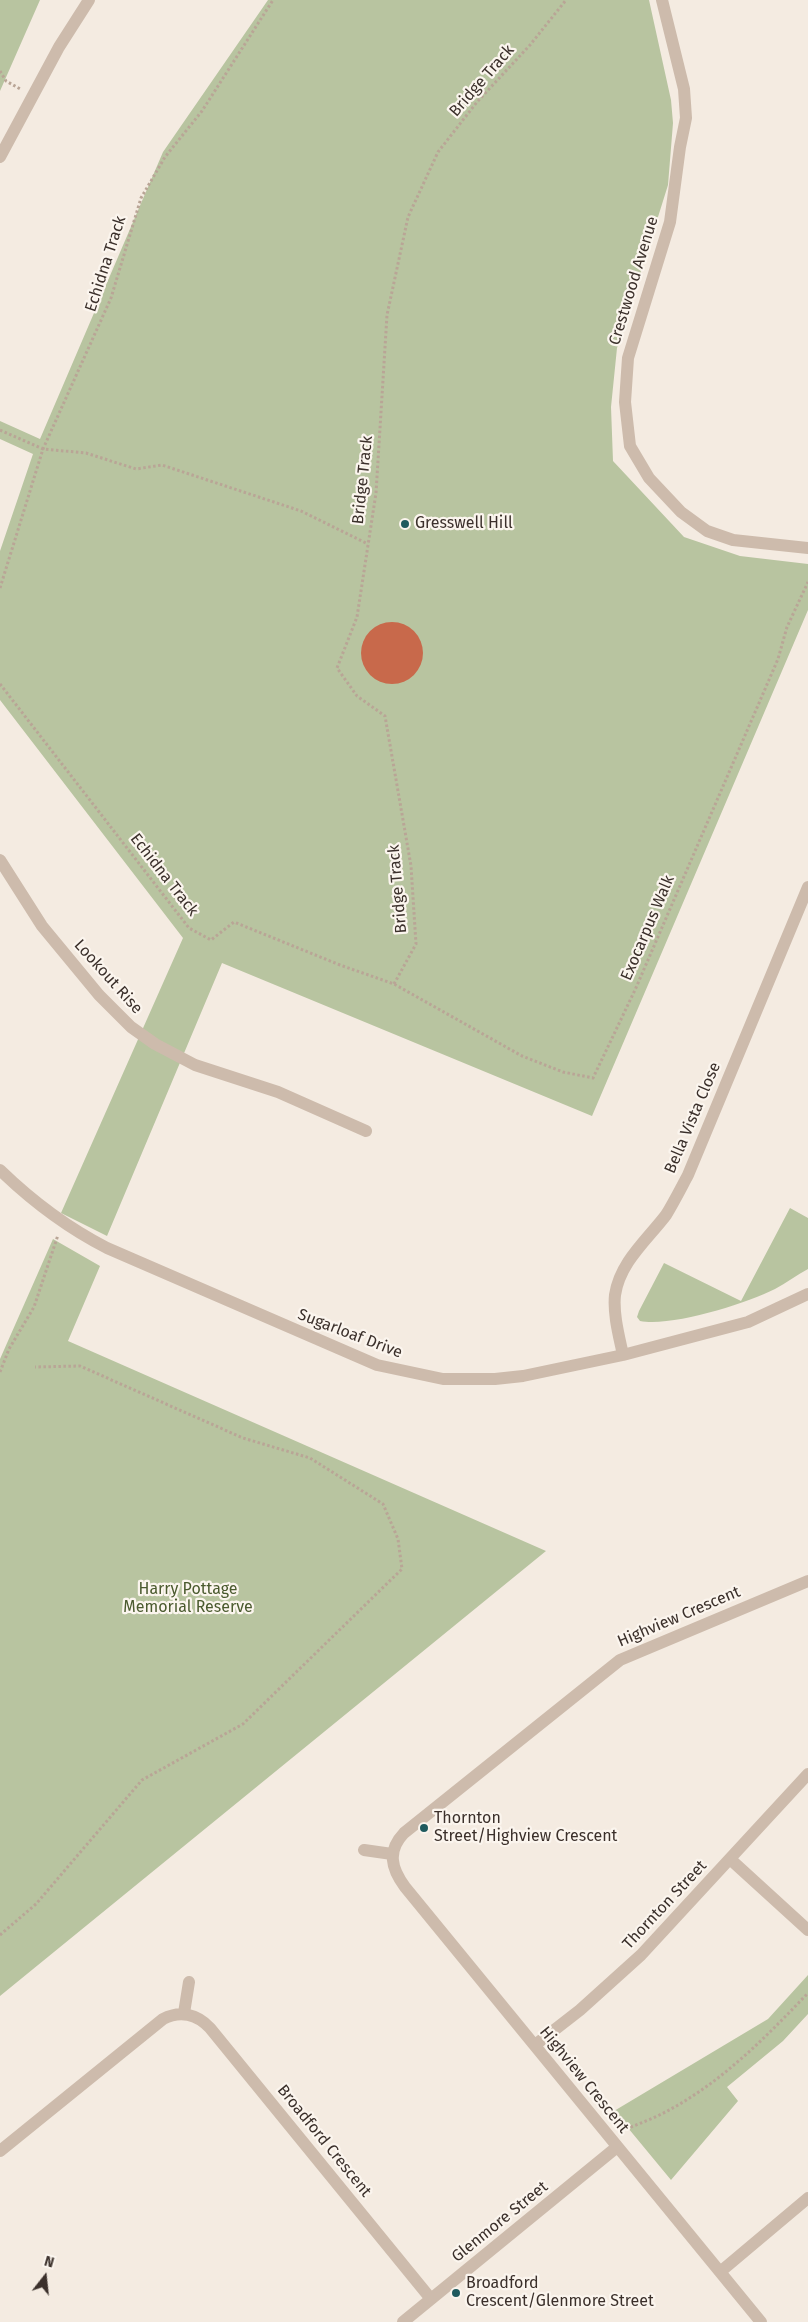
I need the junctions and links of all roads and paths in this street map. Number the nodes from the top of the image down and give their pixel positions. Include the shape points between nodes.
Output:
1 (89, 0) edge
2 (273, 0) edge
3 (566, 0) edge
4 (662, 0) edge
5 (0, 71) edge
6 (32, 96) junction
7 (0, 157) edge
8 (0, 430) edge
9 (43, 449) junction
10 (368, 544) junction
11 (808, 548) edge
12 (808, 582) edge
13 (0, 588) edge
14 (0, 684) edge
15 (0, 860) edge
16 (808, 887) edge
17 (394, 984) junction
18 (366, 1130) dead end
19 (0, 1170) edge
20 (63, 1222) junction
21 (808, 1294) edge
22 (623, 1355) junction
23 (35, 1367) dead end
24 (0, 1372) edge
25 (808, 1581) edge
26 (808, 1774) edge
27 (364, 1850) dead end
28 (392, 1854) junction
29 (730, 1859) junction
30 (808, 1930) edge
31 (0, 1935) edge
32 (189, 1982) dead end
33 (808, 1993) edge
34 (184, 2013) junction
35 (534, 2046) junction
36 (626, 2129) dead end
37 (617, 2147) junction
38 (0, 2151) edge
39 (808, 2198) edge
40 (720, 2272) junction
41 (431, 2299) junction
42 (403, 2322) edge
43 (761, 2322) edge

1 - 6 street
2 - 9 path, Echidna Track via 202,111 165,157 141,198 111,298
3 - 10 path, Bridge Track via 438,152 408,217 387,315 376,493
4 - 11 street, Crestwood Avenue via 684,88 686,118 670,222 628,358 625,402 630,446 649,478 681,512 707,531 733,540
5 - 6 path via 6,81
6 - 7 street
8 - 9 path
9 - 10 path via 86,453 136,469 162,466 301,511
9 - 13 path, Echidna Track
10 - 17 path, Bridge Track via 357,617 337,668 357,696 385,716 394,764 412,866 416,944
12 - 17 path, Exocarpus Walk via 635,990 592,1078 563,1072 522,1056
14 - 17 path, Echidna Track via 189,928 212,940 234,922
15 - 18 street, Lookout Rise via 42,926 99,995 131,1027 195,1065 278,1092
16 - 22 street, Bella Vista Close via 688,1174 668,1212 633,1254 619,1279 615,1311
19 - 20 street, Sugarloaf Drive
20 - 22 street, Sugarloaf Drive via 143,1265 396,1371 443,1379 495,1379 551,1372
20 - 24 path via 34,1307 9,1349
21 - 22 street, Sugarloaf Drive via 748,1322
23 - 31 path via 80,1366 243,1438 310,1458 384,1504 398,1539 402,1569 243,1724 142,1780 36,1904
25 - 28 street, Highview Crescent via 620,1660 404,1832
26 - 29 street, Thornton Street
27 - 28 street
28 - 35 street, Highview Crescent via 392,1864 398,1877
29 - 30 street
29 - 35 street, Thornton Street via 628,1968
32 - 34 street
33 - 36 path via 768,2035 706,2087 671,2109
34 - 38 street via 163,2019
34 - 41 street, Broadford Crescent via 203,2020 210,2028
35 - 37 street, Highview Crescent
37 - 40 street, Highview Crescent
37 - 41 street, Glenmore Street
39 - 40 street
40 - 43 street, Highview Crescent
41 - 42 street, Glenmore Street

